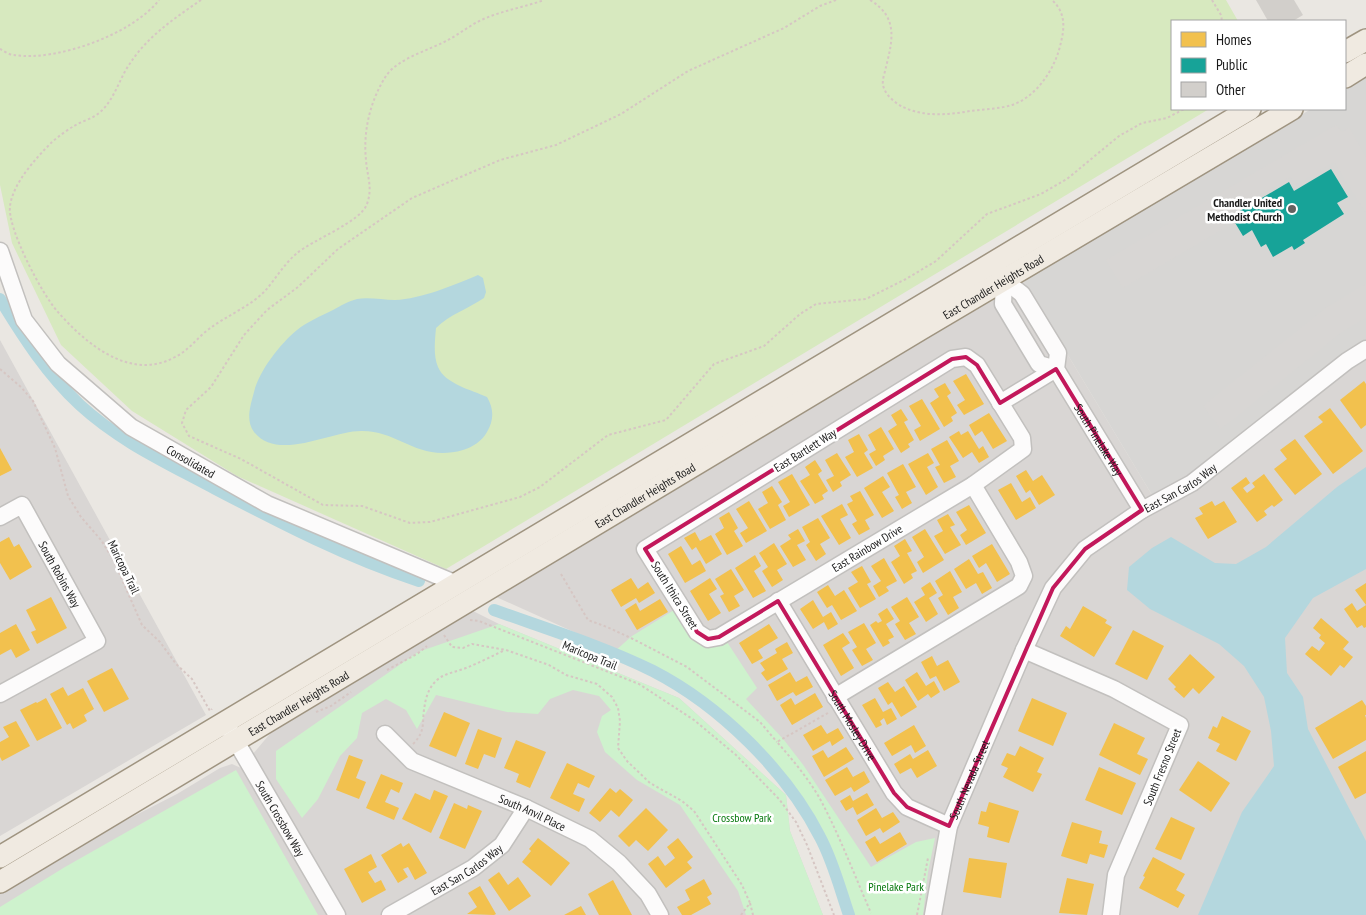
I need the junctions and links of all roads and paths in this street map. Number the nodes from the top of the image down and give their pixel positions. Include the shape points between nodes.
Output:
1 (159, 0) edge
2 (200, 0) edge
3 (544, 0) edge
4 (836, 0) edge
5 (870, 0) edge
6 (1052, 0) edge
7 (1212, 0) edge
8 (1222, 20) edge
9 (0, 49) edge
10 (1360, 53) edge
11 (1346, 75) edge
12 (1182, 110) edge
13 (1248, 110) edge
14 (1290, 110) edge
15 (0, 251) edge
16 (998, 271) junction
17 (1366, 349) edge
18 (0, 369) edge
19 (1056, 369) junction
20 (1000, 403) junction
21 (973, 485) junction
22 (1142, 510) junction
23 (0, 517) edge
24 (645, 548) joint
25 (561, 574) dead end
26 (457, 584) junction
27 (483, 593) junction
28 (429, 601) junction
29 (778, 601) junction
30 (459, 616) junction
31 (392, 623) junction
32 (443, 634) dead end
33 (708, 639) joint
34 (403, 641) junction
35 (432, 642) dead end
36 (506, 650) junction
37 (1024, 650) junction
38 (383, 672) dead end
39 (355, 689) dead end
40 (0, 694) edge
41 (838, 701) junction
42 (313, 714) dead end
43 (221, 715) junction
44 (386, 734) dead end
45 (236, 741) junction
46 (777, 742) junction
47 (404, 753) junction
48 (526, 808) junction
49 (949, 826) junction
50 (0, 857) edge
51 (0, 882) edge
52 (750, 903) junction
53 (871, 913) dead end
54 (337, 915) edge
55 (390, 915) edge
56 (660, 915) edge
57 (741, 915) edge
58 (753, 915) edge
59 (834, 915) edge
60 (933, 915) edge
61 (1111, 915) edge

1 - 9 path via 132,24 86,46 46,56 12,56
2 - 3 path via 145,42 129,64 114,96 99,113 73,126 26,171 10,207 23,254 48,300 90,344 113,358 134,363 150,365 177,356 208,330 262,294 296,254 358,216 367,206 371,182 366,160 369,112 387,75 398,64 485,18
4 - 12 path via 784,28 688,71 621,114 556,145 500,160 412,198 338,249 267,310 244,335 211,387 186,410 182,423 189,436 323,505 362,506 410,523 430,522 520,497 540,488 608,435 666,420 714,364 764,346 816,304 866,299 906,279 936,261 987,214 1041,194 1068,179 1120,136 1142,123 1167,118
5 - 6 path via 886,13 893,39 882,84 888,96 917,113 948,115 1012,105 1030,94 1047,77 1058,57 1063,34 1063,18 1059,6
7 - 8 path
10 - 11 main road
13 - 16 main road, East Chandler Heights Road
14 - 16 main road, East Chandler Heights Road
15 - 26 street, Consolidated via 24,320 58,364 131,427 267,504
16 - 19 street, South Pinelake Way via 1022,294 1058,353
16 - 26 main road, East Chandler Heights Road
16 - 27 main road, East Chandler Heights Road
17 - 22 street, East San Carlos Way via 1346,361 1192,483
18 - 43 path, Maricopa Trail via 33,401 55,448 68,496 113,559 142,624 192,679 210,711
19 - 20 street
19 - 22 street, South Pinelake Way
20 - 21 street, East Rainbow Drive via 1022,438 1023,449
20 - 24 street, East Bartlett Way via 977,365 966,357 952,359
21 - 29 street, East Rainbow Drive
21 - 41 street via 1019,562 1024,576 1019,586
22 - 37 street, East San Carlos Way via 1085,549 1053,588
23 - 40 street, South Robins Way via 22,505 97,642
24 - 33 street, South Ithica Street via 697,632
25 - 46 path via 588,620 687,668 760,722
26 - 27 main road
26 - 28 main road, East Chandler Heights Road
27 - 30 main road, East Chandler Heights Road
28 - 30 main road
28 - 31 main road, East Chandler Heights Road
29 - 33 street, East Rainbow Drive via 720,637
29 - 41 street, South Mosley Drive
30 - 34 main road, East Chandler Heights Road
30 - 59 path, Maricopa Trail via 639,684 694,720 736,755 779,799 796,822
31 - 34 main road
31 - 43 main road, East Chandler Heights Road
32 - 36 path via 452,647 463,648 472,644
34 - 45 main road, East Chandler Heights Road
35 - 38 path
36 - 47 path via 436,680 428,692 423,730
36 - 52 path via 597,684 612,697 620,721 618,748 650,783 694,811 742,885
37 - 49 street, South Nevada Street
37 - 61 street, South Fresno Street via 1114,689 1180,725 1116,875
39 - 42 path
41 - 46 path
41 - 49 street, South Mosley Drive via 894,793 907,807
43 - 45 street, South Crossbow Way
43 - 50 main road, East Chandler Heights Road
44 - 47 street, South Anvil Place
45 - 51 main road, East Chandler Heights Road
45 - 54 street, South Crossbow Way
46 - 53 path via 818,796 839,836
47 - 48 street, South Anvil Place via 412,761
48 - 55 street, East San Carlos Way via 502,845 473,868
48 - 56 street, South Anvil Place via 590,839 619,863 648,894
49 - 60 street, South Nevada Street
52 - 57 path
52 - 58 path

